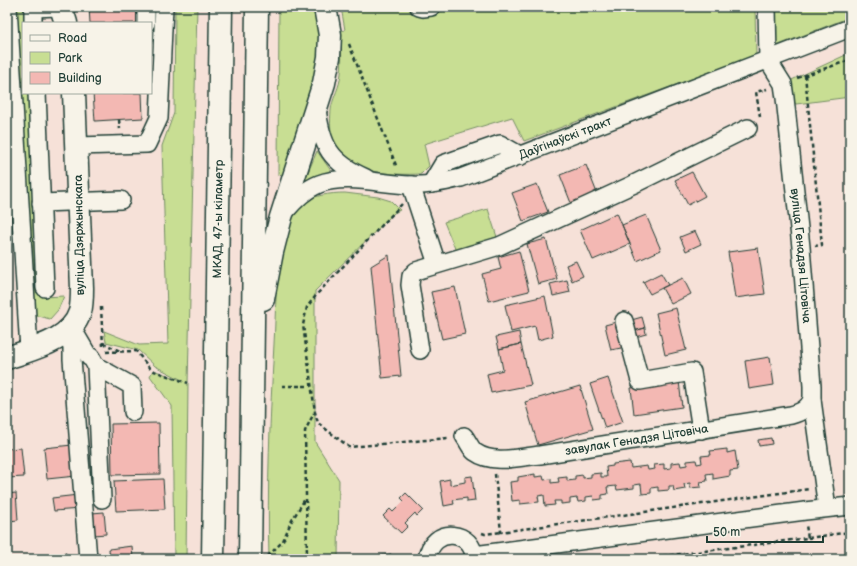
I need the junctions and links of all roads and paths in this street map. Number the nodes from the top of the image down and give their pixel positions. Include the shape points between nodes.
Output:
1 (8, 7) edge
2 (58, 7) edge
3 (61, 7) edge
4 (74, 7) edge
5 (146, 7) edge
6 (164, 7) edge
7 (216, 7) edge
8 (221, 7) edge
9 (257, 7) edge
10 (325, 7) edge
11 (419, 7) edge
12 (431, 7) edge
13 (767, 7) edge
14 (33, 13) edge
15 (66, 22) edge
16 (73, 22) edge
17 (146, 22) edge
18 (850, 28) edge
19 (348, 44) dead end
20 (768, 60) junction
21 (37, 94) edge
22 (74, 94) edge
23 (219, 96) junction
24 (317, 105) junction
25 (119, 120) dead end
26 (748, 128) dead end
27 (126, 130) dead end
28 (117, 136) junction
29 (77, 146) junction
30 (398, 172) dead end
31 (375, 182) junction
32 (413, 192) junction
33 (121, 200) dead end
34 (78, 202) junction
35 (42, 203) junction
36 (281, 217) junction
37 (437, 264) junction
38 (45, 288) dead end
39 (624, 321) dead end
40 (72, 328) junction
41 (103, 343) dead end
42 (252, 347) junction
43 (29, 350) junction
44 (420, 350) dead end
45 (122, 352) junction
46 (7, 358) edge
47 (92, 361) junction
48 (188, 383) dead end
49 (282, 386) dead end
50 (311, 386) junction
51 (812, 400) junction
52 (133, 412) dead end
53 (315, 412) junction
54 (701, 430) junction
55 (464, 436) joint
56 (493, 458) junction
57 (809, 489) dead end
58 (802, 490) junction
59 (306, 497) junction
60 (102, 499) dead end
61 (850, 506) edge
62 (828, 508) junction
63 (805, 511) junction
64 (850, 532) edge
65 (808, 538) junction
66 (474, 557) edge
67 (88, 559) edge
68 (212, 559) edge
69 (250, 559) edge
70 (265, 559) edge
71 (307, 559) edge
72 (427, 559) edge
73 (642, 559) edge

1 - 43 street
2 - 14 street
3 - 15 main road
4 - 16 main road
5 - 17 street
6 - 28 street via 160,118 147,144
7 - 23 main road
8 - 23 main road, МКАД, 47-ы кіламетр
9 - 42 main road
10 - 24 main road via 330,35 329,57
11 - 12 street
13 - 20 street
18 - 20 street, Даўгінаўскі тракт
19 - 30 path
20 - 32 street, Даўгінаўскі тракт via 521,156
20 - 51 street, вуліца Генадзя Цітовіча via 783,84 785,98 801,247
21 - 35 street
22 - 29 main road, вуліца Дзяржынскага
23 - 68 main road, МКАД, 47-ы кіламетр
24 - 31 street via 319,126 330,153 350,170
24 - 36 main road
25 - 28 path
26 - 37 street via 499,246
27 - 28 path
28 - 29 street
29 - 34 main road, вуліца Дзяржынскага
31 - 32 street, Даўгінаўскі тракт
31 - 36 street, Даўгінаўскі тракт via 349,180 318,184 303,194
32 - 37 street
32 - 50 path via 307,307 303,325
33 - 34 street
34 - 35 street
34 - 40 main road, вуліца Дзяржынскага via 82,288 80,312
35 - 38 street
36 - 42 main road
37 - 44 street via 416,271 411,276 410,285
39 - 54 street via 640,381 692,372
40 - 43 main road via 52,342
40 - 47 street
40 - 67 street via 72,359
41 - 45 path
42 - 69 main road
43 - 46 main road
45 - 47 path via 103,352
45 - 48 path via 136,351 151,370
47 - 52 street via 132,386
47 - 60 street
49 - 50 path
50 - 53 path
51 - 54 street, завулак Генадзя Цітовіча via 808,407 791,415
51 - 62 street, вуліца Генадзя Цітовіча
53 - 55 path via 318,423 349,447
53 - 59 path via 305,431
54 - 56 street, завулак Генадзя Цітовіча via 540,456
55 - 56 street, завулак Генадзя Цітовіча via 474,451
56 - 58 path via 501,532
57 - 58 path
58 - 63 path
59 - 70 path via 283,541
59 - 71 path
61 - 62 street
62 - 63 street
63 - 65 path
63 - 66 street
64 - 65 path
65 - 73 path
66 - 72 street via 467,542 453,535 438,539 432,544

